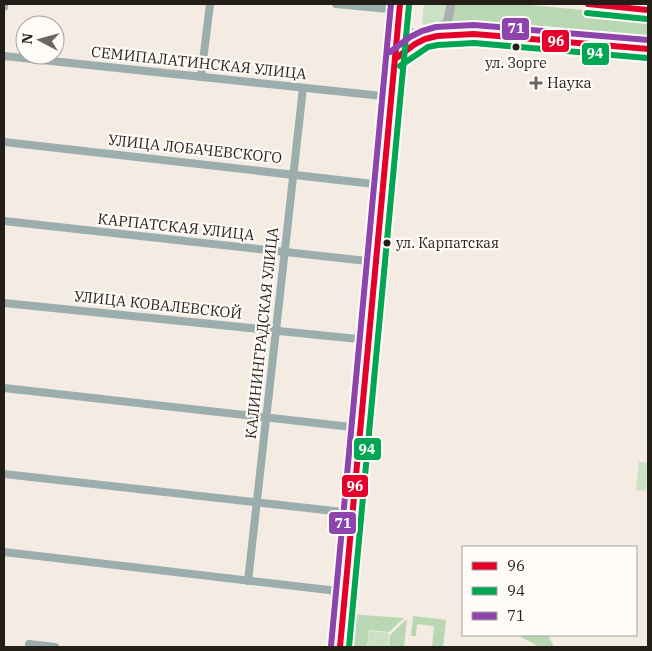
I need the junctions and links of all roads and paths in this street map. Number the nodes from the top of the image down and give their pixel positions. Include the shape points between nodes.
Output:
1 (210, 4) edge
2 (336, 4) edge
3 (450, 4) edge
4 (588, 4) edge
5 (399, 10) edge
6 (648, 10) edge
7 (437, 36) junction
8 (425, 39) junction
9 (648, 50) edge
10 (4, 56) edge
11 (395, 59) junction
12 (201, 77) junction
13 (303, 88) junction
14 (392, 97) junction
15 (4, 142) edge
16 (294, 174) junction
17 (383, 185) junction
18 (4, 221) edge
19 (284, 252) junction
20 (376, 262) junction
21 (4, 303) edge
22 (276, 331) junction
23 (368, 340) junction
24 (4, 388) edge
25 (266, 418) junction
26 (360, 428) junction
27 (4, 474) edge
28 (257, 502) junction
29 (352, 513) junction
30 (4, 552) edge
31 (248, 581) junction
32 (346, 592) junction
33 (29, 644) dead end
34 (55, 647) edge
35 (340, 647) edge

1 - 12 street
2 - 5 street
3 - 7 main road via 448,20
4 - 6 main road
5 - 8 main road via 410,32
5 - 11 main road
7 - 8 main road
7 - 9 main road via 486,35
8 - 11 main road
10 - 12 street, СЕМИПАЛАТИНСКАЯ УЛИЦА
11 - 14 main road
12 - 13 street, СЕМИПАЛАТИНСКАЯ УЛИЦА
13 - 14 street, СЕМИПАЛАТИНСКАЯ УЛИЦА
13 - 16 street, КАЛИНИНГРАДСКАЯ УЛИЦА
14 - 17 main road
15 - 16 street, УЛИЦА ЛОБАЧЕВСКОГО
16 - 17 street, УЛИЦА ЛОБАЧЕВСКОГО
16 - 19 street, КАЛИНИНГРАДСКАЯ УЛИЦА
17 - 20 main road
18 - 19 street, КАРПАТСКАЯ УЛИЦА
19 - 20 street, КАРПАТСКАЯ УЛИЦА
19 - 22 street, КАЛИНИНГРАДСКАЯ УЛИЦА
20 - 23 main road
21 - 22 street, УЛИЦА КОВАЛЕВСКОЙ
22 - 23 street, УЛИЦА КОВАЛЕВСКОЙ
22 - 25 street, КАЛИНИНГРАДСКАЯ УЛИЦА
23 - 26 main road
24 - 25 street
25 - 26 street
25 - 28 street, КАЛИНИНГРАДСКАЯ УЛИЦА
26 - 29 main road
27 - 28 street
28 - 29 street
28 - 31 street, КАЛИНИНГРАДСКАЯ УЛИЦА
29 - 32 main road
30 - 31 street
31 - 32 street
32 - 35 main road
33 - 34 street

